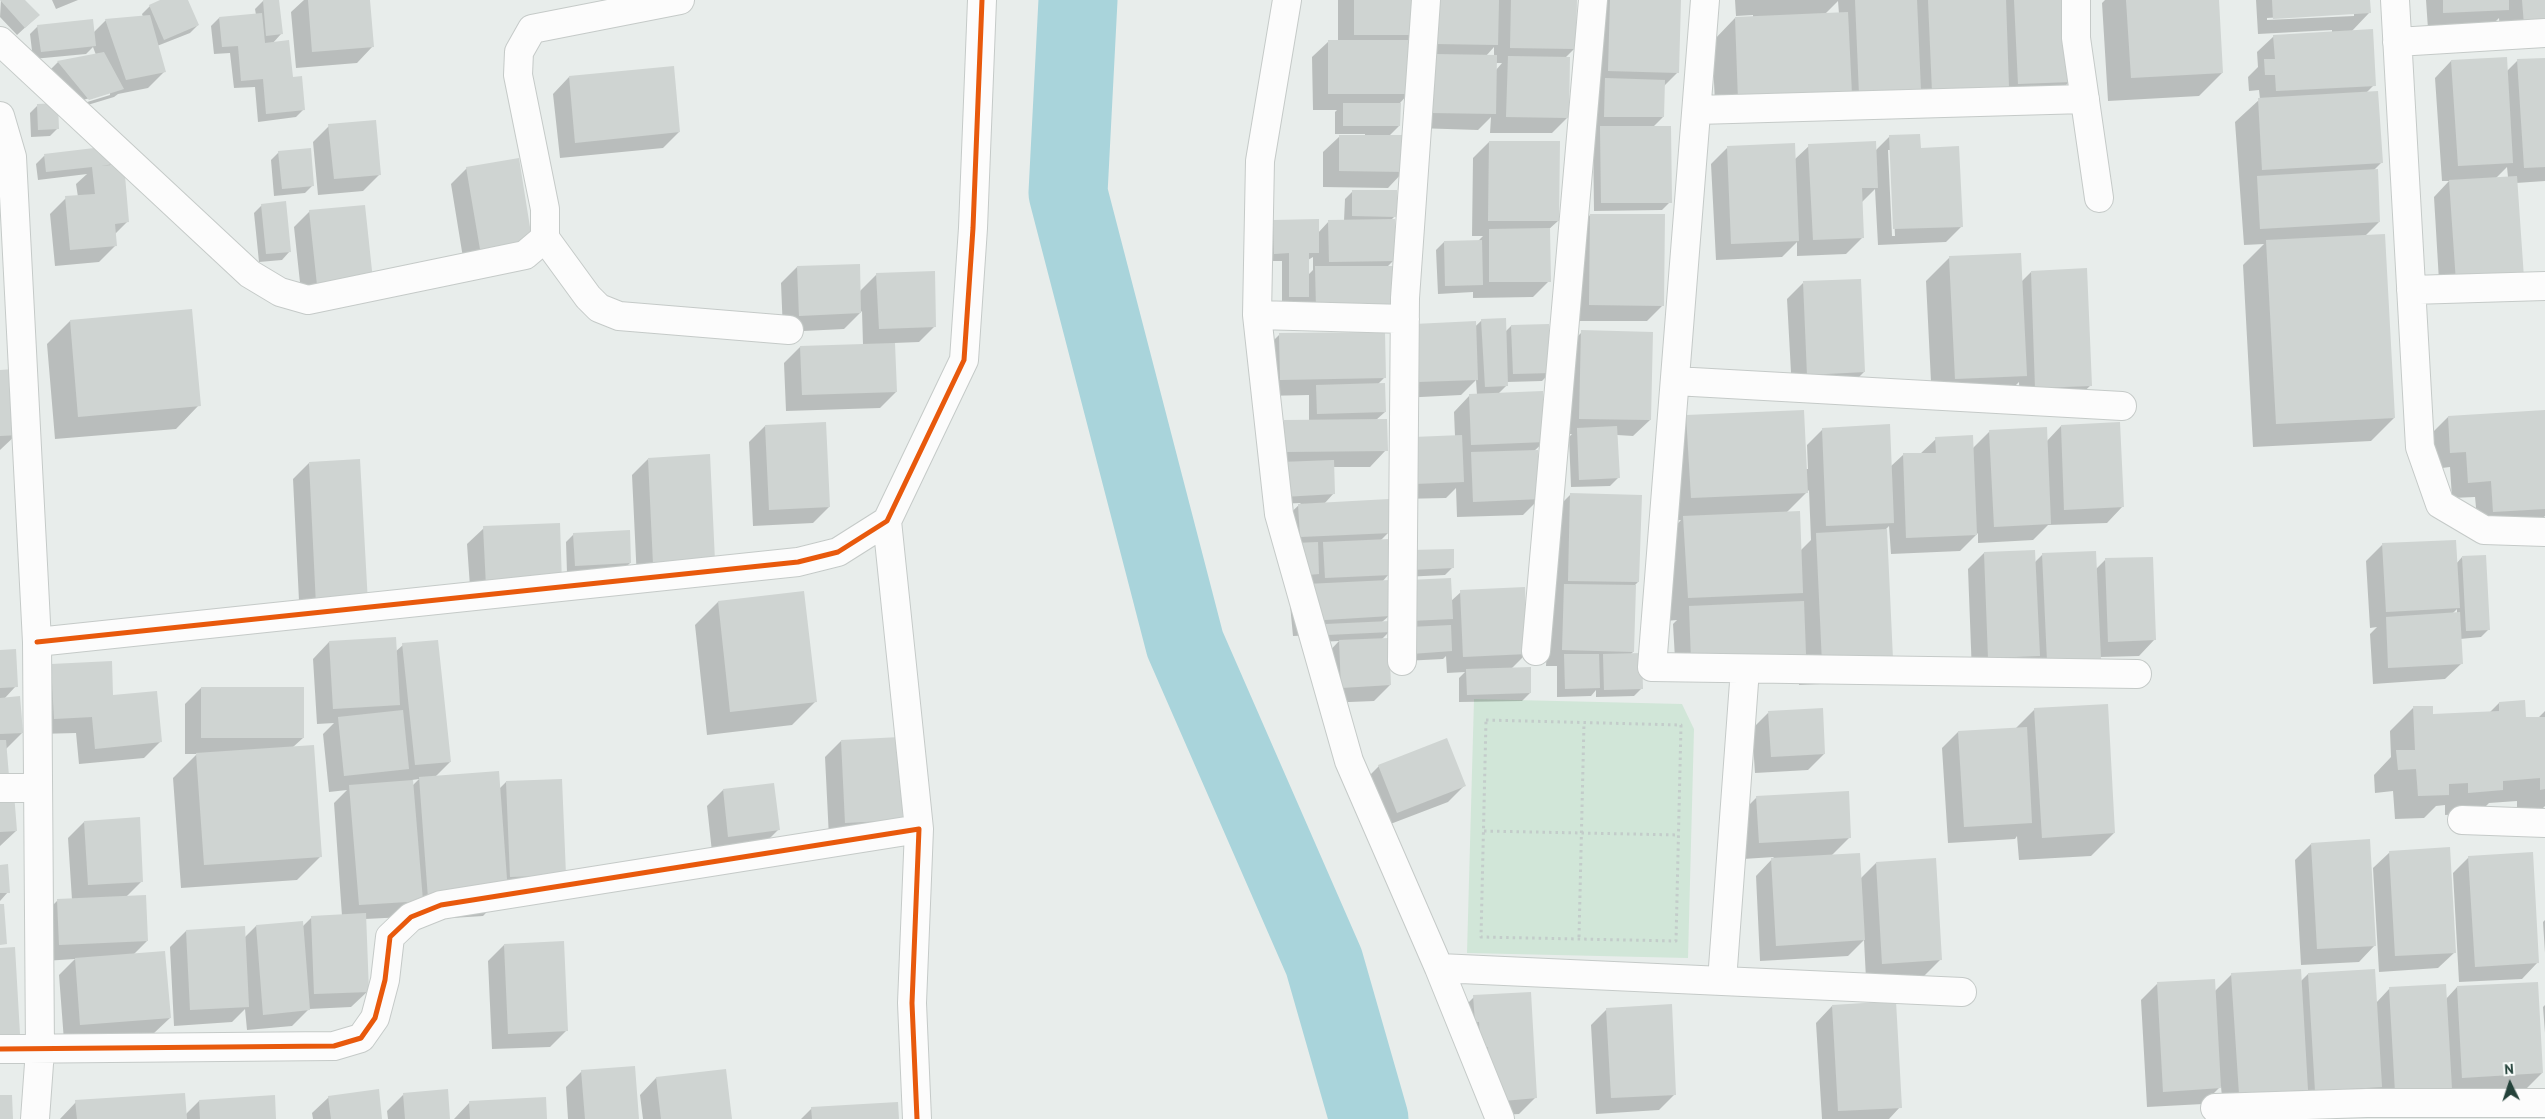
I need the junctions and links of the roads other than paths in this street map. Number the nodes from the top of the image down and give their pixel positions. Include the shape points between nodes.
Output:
1 (680, 0) edge
2 (982, 0) edge
3 (1287, 0) edge
4 (1426, 0) edge
5 (1593, 0) edge
6 (1705, 0) edge
7 (2076, 0) edge
8 (2395, 0) edge
9 (2545, 33) edge
10 (0, 40) edge
11 (2397, 42) junction
12 (2085, 99) junction
13 (1697, 110) junction
14 (0, 116) edge
15 (2099, 198) dead end
16 (546, 238) junction
17 (2545, 286) edge
18 (2411, 290) junction
19 (1257, 315) junction
20 (1405, 319) junction
21 (789, 330) dead end
22 (1675, 381) junction
23 (2122, 406) dead end
24 (887, 521) junction
25 (2545, 532) edge
26 (37, 642) junction
27 (1536, 651) dead end
28 (1402, 661) dead end
29 (1745, 669) junction
30 (2137, 674) dead end
31 (0, 788) edge
32 (38, 788) junction
33 (2462, 820) dead end
34 (2545, 823) edge
35 (919, 829) junction
36 (1439, 968) junction
37 (1722, 981) junction
38 (1962, 992) dead end
39 (0, 1049) edge
40 (40, 1050) junction
41 (2545, 1104) edge
42 (2215, 1108) dead end
43 (2367, 1111) edge
44 (35, 1119) edge
45 (917, 1119) edge
46 (1500, 1119) edge

1 - 16 street via 532,29 519,52 518,75 545,210
2 - 24 street via 964,360
3 - 19 street via 1260,161
4 - 20 street
5 - 27 street
6 - 13 street
7 - 12 street via 2076,38
8 - 11 street
9 - 11 street
10 - 16 street via 250,274 280,292 308,300 525,255
11 - 18 street
12 - 13 street
12 - 15 street
13 - 22 street
14 - 26 street via 12,157
16 - 21 street via 598,308 618,316
17 - 18 street
18 - 25 street via 2420,447 2440,504 2484,530
19 - 20 street
19 - 36 street via 1279,514 1349,761
20 - 28 street
22 - 23 street
22 - 29 street via 1652,666
24 - 26 street via 838,552 798,562
24 - 35 street
26 - 32 street
29 - 30 street
29 - 37 street
31 - 32 street
32 - 40 street
33 - 34 street
35 - 40 street via 441,905 411,917 390,937 385,980 375,1018 361,1038 334,1046
35 - 45 street via 912,1002
36 - 37 street
36 - 46 street
37 - 38 street
39 - 40 street
40 - 44 street
41 - 43 street
42 - 43 street

